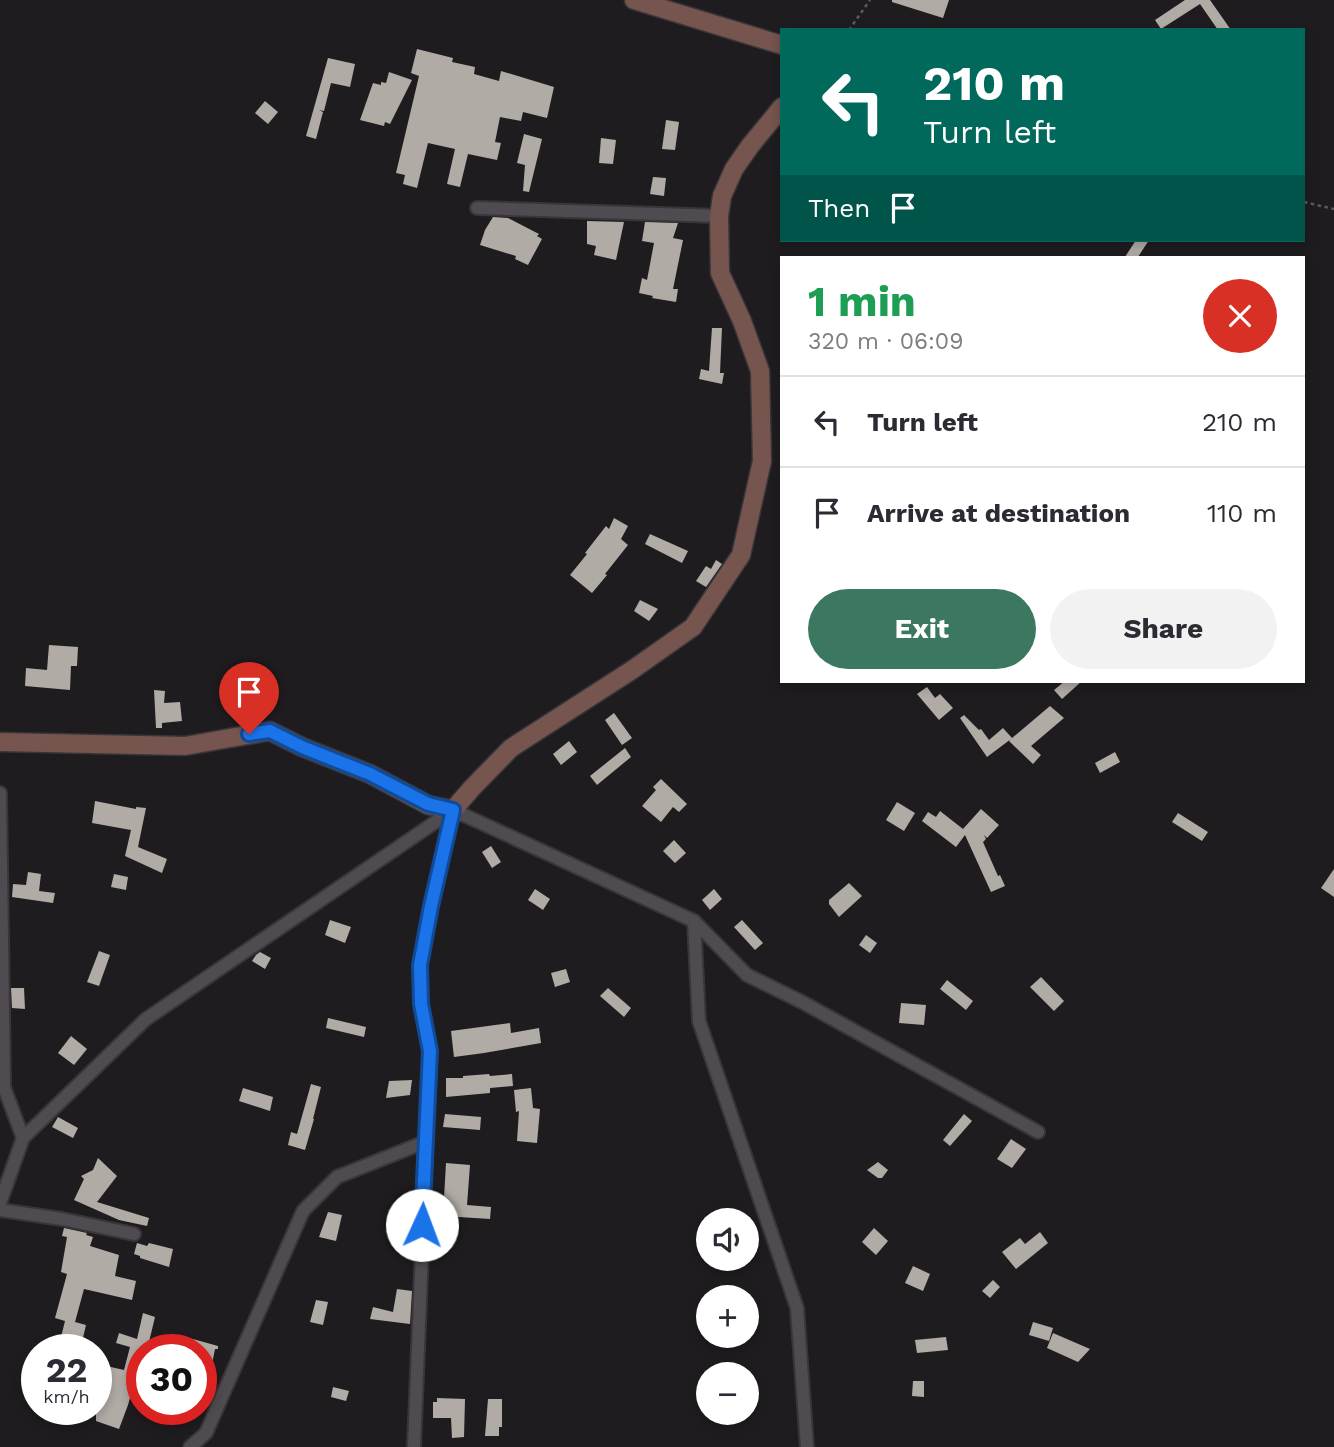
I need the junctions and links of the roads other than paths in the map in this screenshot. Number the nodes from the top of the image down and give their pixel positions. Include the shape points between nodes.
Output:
1 (634, 0) edge
2 (780, 44) edge
3 (780, 109) edge
4 (477, 208) dead end
5 (719, 216) junction
6 (0, 741) edge
7 (0, 793) edge
8 (453, 810) junction
9 (694, 921) junction
10 (1038, 1132) dead end
11 (23, 1138) junction
12 (425, 1142) junction
13 (0, 1203) edge
14 (0, 1210) edge
15 (134, 1234) dead end
16 (190, 1447) edge
17 (414, 1447) edge
18 (807, 1447) edge

1 - 2 street
3 - 5 street via 734,169
4 - 5 street
5 - 8 street via 720,272 760,371 762,461 741,555 693,626 511,748
6 - 8 street via 185,746 270,731 428,804
7 - 11 street via 4,1087
8 - 9 street
8 - 11 street via 146,1019
8 - 12 street via 420,965 421,1004 430,1051
9 - 10 street via 747,975
9 - 18 street via 699,1021 797,1308
11 - 13 street
12 - 16 street via 337,1177 303,1211 206,1433
12 - 17 street
14 - 15 street

